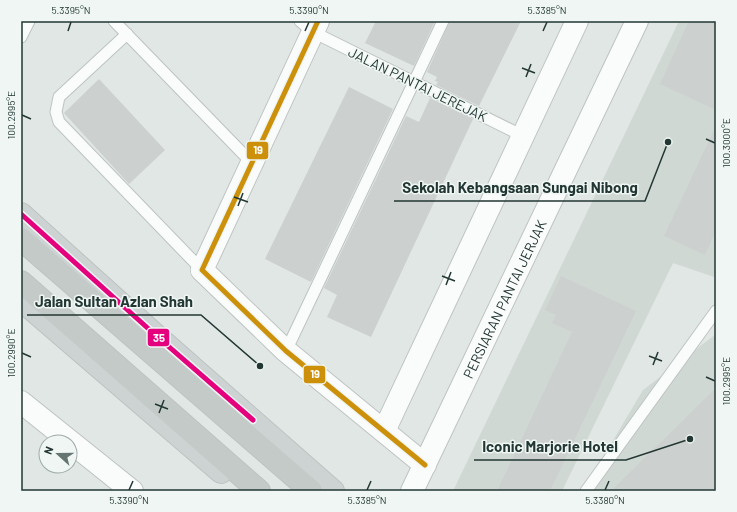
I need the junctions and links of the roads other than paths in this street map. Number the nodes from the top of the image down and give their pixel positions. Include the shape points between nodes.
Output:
1 (29, 21) edge
2 (114, 21) edge
3 (443, 21) edge
4 (577, 21) edge
5 (637, 21) edge
6 (310, 25) edge
7 (127, 34) junction
8 (21, 37) edge
9 (413, 82) junction
10 (523, 136) junction
11 (252, 163) junction
12 (21, 214) edge
13 (21, 239) edge
14 (202, 270) junction
15 (21, 282) edge
16 (21, 300) edge
17 (716, 311) edge
18 (286, 351) junction
19 (21, 402) edge
20 (384, 432) junction
21 (425, 465) junction
22 (132, 491) edge
23 (243, 491) edge
24 (259, 491) edge
25 (311, 491) edge
26 (333, 491) edge
27 (412, 491) edge
28 (586, 491) edge

1 - 8 lane
2 - 7 lane
3 - 9 lane
4 - 10 street
5 - 21 street, PERSIARAN PANTAI JERJAK
6 - 9 lane, JALAN PANTAI JEREJAK
6 - 11 street
7 - 11 lane
7 - 14 lane via 59,97 56,112 60,122
9 - 10 lane, JALAN PANTAI JEREJAK
9 - 18 lane
10 - 20 street
11 - 14 street
12 - 26 main road
13 - 25 highway
14 - 18 street
15 - 24 highway
16 - 23 main road
17 - 28 lane
18 - 20 street
19 - 22 street
20 - 21 street
21 - 27 street, PERSIARAN PANTAI JERJAK

